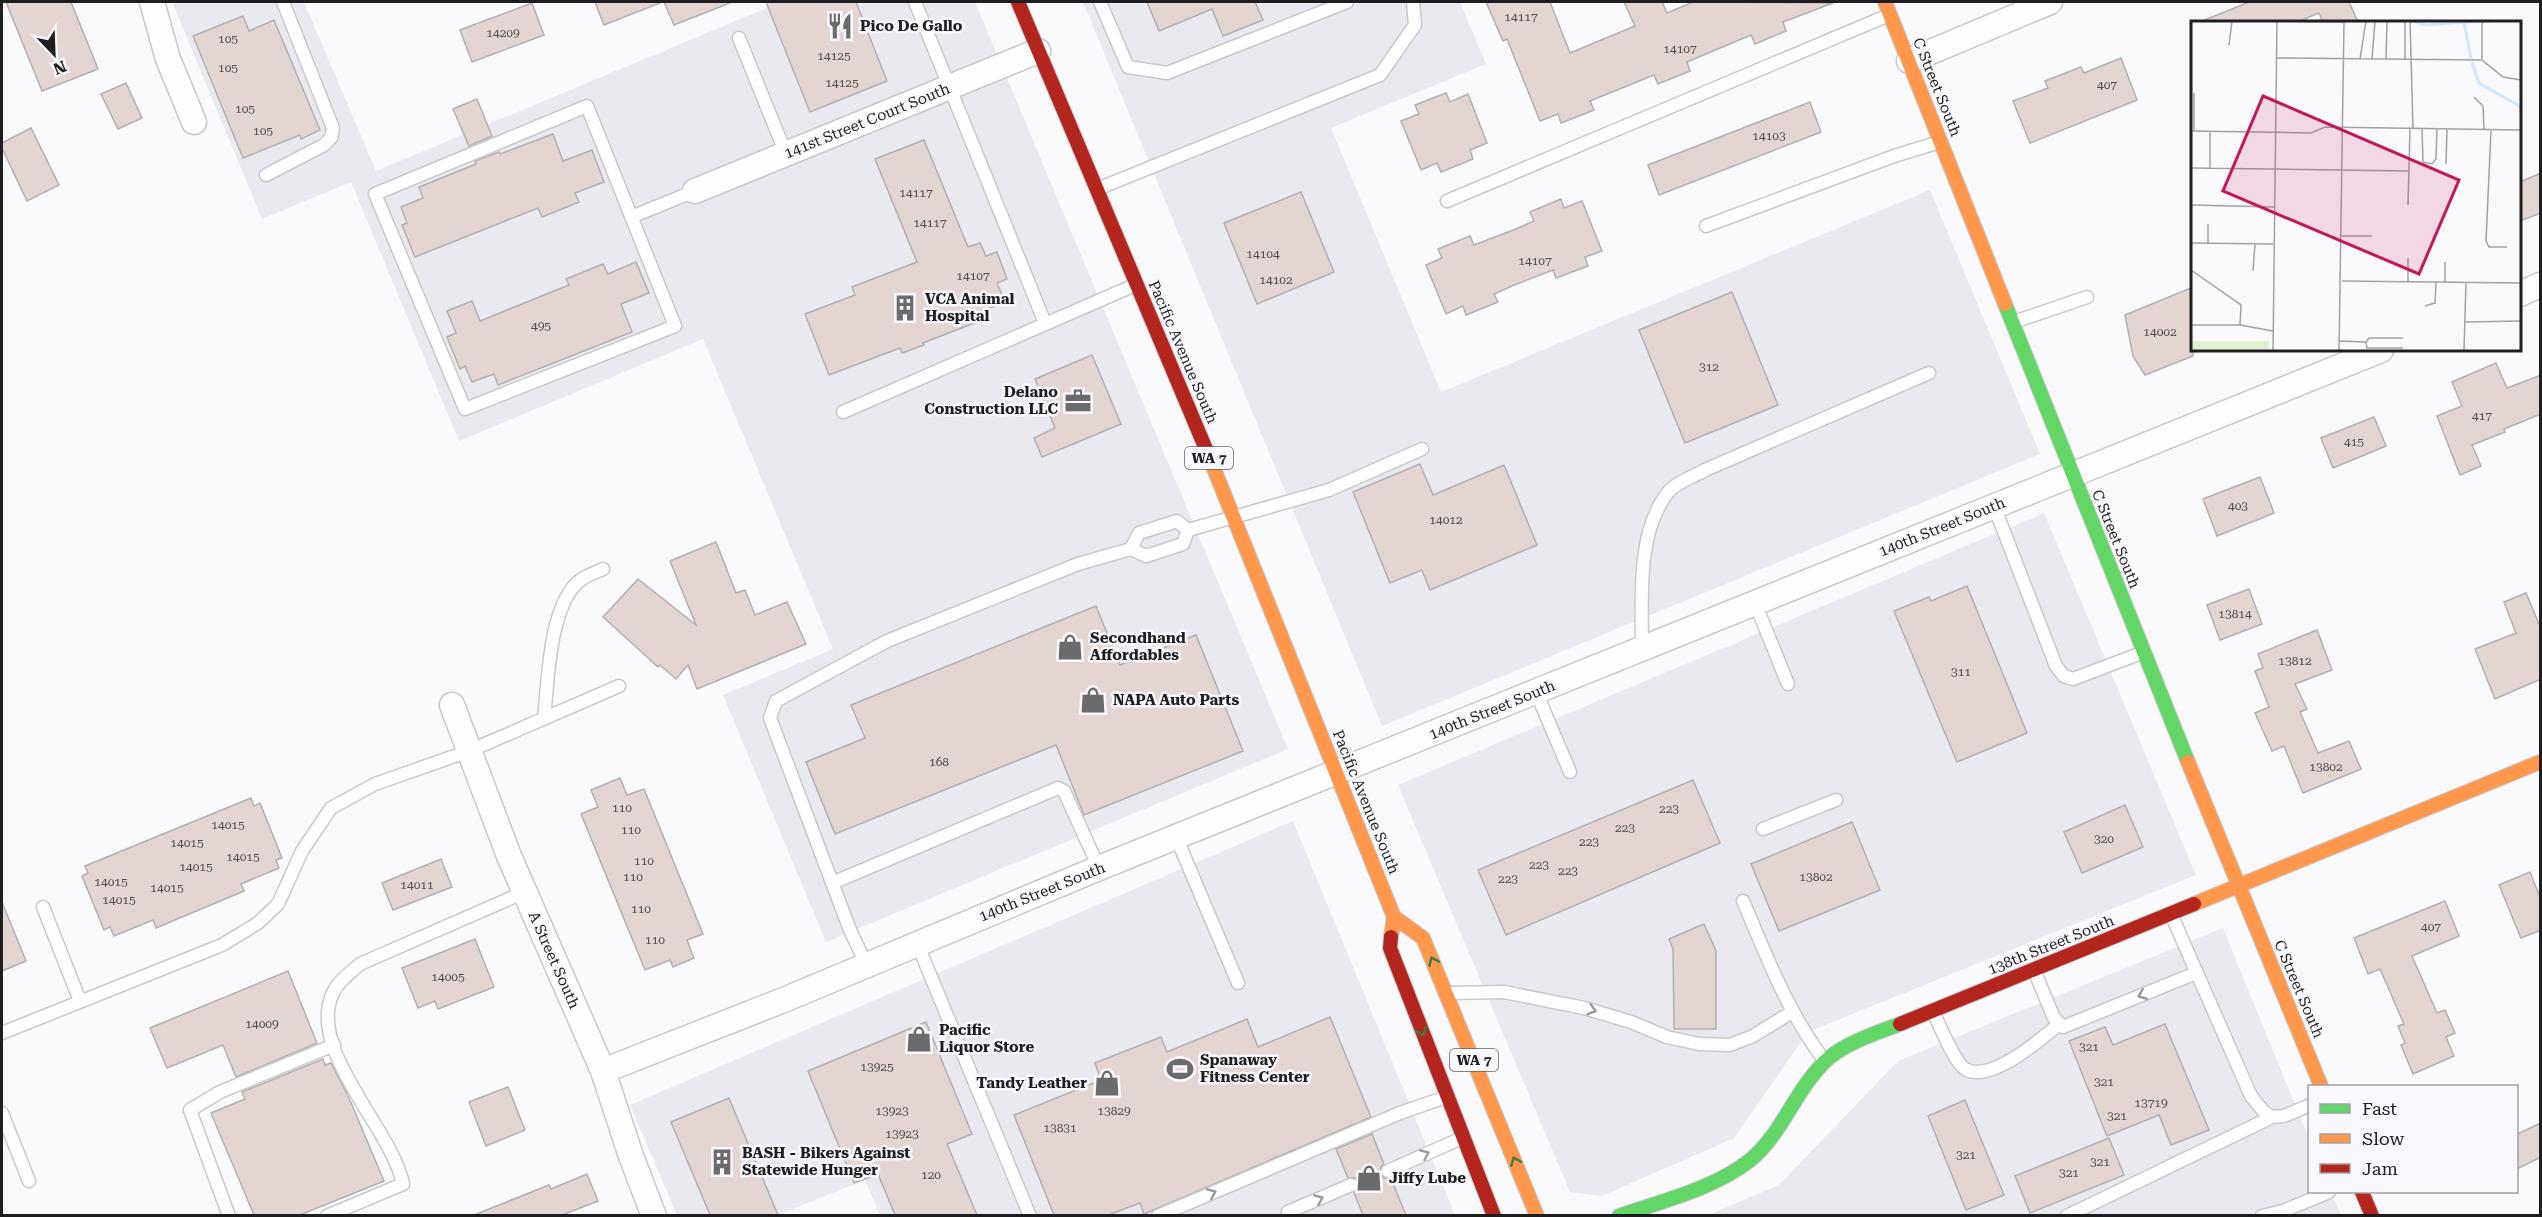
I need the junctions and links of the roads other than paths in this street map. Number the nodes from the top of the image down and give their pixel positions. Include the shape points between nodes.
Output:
1 (152, 2) edge
2 (283, 2) edge
3 (915, 2) edge
4 (1018, 2) edge
5 (1100, 2) edge
6 (1347, 2) edge
7 (1413, 2) edge
8 (2050, 2) edge
9 (1887, 8) edge
10 (739, 38) dead end
11 (1038, 51) junction
12 (1909, 62) junction
13 (950, 87) junction
14 (194, 122) dead end
15 (1941, 142) junction
16 (786, 154) junction
17 (266, 175) dead end
18 (1096, 190) junction
19 (695, 191) joint
20 (1447, 201) dead end
21 (631, 218) junction
22 (1706, 226) dead end
23 (1136, 285) junction
24 (2541, 285) edge
25 (2521, 294) edge
26 (2087, 297) dead end
27 (1045, 323) junction
28 (2013, 323) junction
29 (2379, 351) edge
30 (1929, 373) dead end
31 (843, 412) dead end
32 (1422, 449) dead end
33 (2073, 474) junction
34 (1995, 506) junction
35 (1234, 516) junction
36 (1188, 530) junction
37 (1131, 549) junction
38 (603, 569) dead end
39 (1755, 603) junction
40 (1642, 649) junction
41 (2144, 652) junction
42 (1788, 684) dead end
43 (619, 686) dead end
44 (1536, 692) junction
45 (452, 705) dead end
46 (544, 719) junction
47 (469, 751) junction
48 (2541, 762) edge
49 (1570, 772) dead end
50 (1336, 773) junction
51 (1836, 800) dead end
52 (1763, 829) dead end
53 (1177, 839) junction
54 (1099, 868) junction
55 (832, 883) junction
56 (2237, 885) junction
57 (525, 892) junction
58 (1743, 901) dead end
59 (43, 907) dead end
60 (2171, 914) junction
61 (1394, 917) junction
62 (917, 943) junction
63 (866, 964) junction
64 (2034, 969) junction
65 (2196, 973) junction
66 (1238, 983) dead end
67 (1447, 993) junction
68 (80, 1001) junction
69 (1933, 1010) junction
70 (1792, 1012) junction
71 (2058, 1024) junction
72 (2, 1033) edge
73 (334, 1045) junction
74 (1824, 1061) junction
75 (603, 1071) junction
76 (2321, 1085) edge
77 (1447, 1096) junction
78 (2308, 1106) edge
79 (2, 1113) edge
80 (2272, 1117) junction
81 (1462, 1138) junction
82 (1388, 1171) dead end
83 (28, 1181) dead end
84 (1351, 1185) dead end
85 (2324, 1193) edge
86 (2363, 1193) edge
87 (1289, 1214) edge
88 (229, 1215) edge
89 (327, 1215) edge
90 (654, 1215) edge
91 (1030, 1215) edge
92 (1158, 1215) edge
93 (1494, 1215) edge
94 (1537, 1215) edge
95 (1619, 1215) edge
96 (2067, 1215) edge
97 (2262, 1215) edge
98 (2372, 1215) edge

1 - 14 street via 168,59
2 - 17 lane via 333,128 324,145
3 - 13 lane
4 - 11 street, Pacific Avenue South / WA 7
5 - 6 lane via 1128,67 1167,73
7 - 18 lane via 1415,25 1380,75
8 - 12 street
9 - 12 street, C Street South
9 - 20 lane
10 - 16 lane
11 - 13 street, 141st Street Court South
11 - 18 street, Pacific Avenue South / WA 7
12 - 15 street, C Street South
13 - 16 street, 141st Street Court South
13 - 27 lane
15 - 22 lane
15 - 28 street, C Street South
16 - 19 street, 141st Street Court South
18 - 23 street, Pacific Avenue South / WA 7
19 - 21 lane
21 - 21 lane via 587,106 375,194 465,409 675,326
23 - 27 lane
23 - 35 street, Pacific Avenue South / WA 7
24 - 25 street
26 - 28 lane
27 - 31 lane
28 - 33 street, C Street South
29 - 33 street, 140th Street South
30 - 40 lane via 1705,470 1670,490 1653,520 1643,564
32 - 35 lane via 1329,490
33 - 34 street, 140th Street South
33 - 41 street, C Street South
34 - 39 street, 140th Street South
34 - 41 lane via 2056,666 2064,676 2073,679
35 - 36 lane
35 - 50 street, Pacific Avenue South / WA 7
36 - 37 lane via 1183,544 1146,556
36 - 37 lane via 1177,521 1139,533
37 - 55 lane via 1078,564 887,641 776,701 770,718
38 - 46 lane via 580,580 562,605 555,625
39 - 40 street, 140th Street South
39 - 42 lane
40 - 44 street, 140th Street South
41 - 56 street, C Street South
43 - 46 lane
44 - 49 lane
44 - 50 street, 140th Street South
45 - 47 street, A Street South
46 - 47 lane
47 - 57 street, A Street South
47 - 68 lane via 375,784 331,808 302,851 278,904 258,923 222,945
48 - 56 street, 138th Street South
50 - 53 street, 140th Street South
50 - 61 street, Pacific Avenue South / WA 7
51 - 52 lane
53 - 54 street, 140th Street South
53 - 66 lane
54 - 55 lane via 1064,790 1058,788
54 - 62 street, 140th Street South
55 - 63 lane
56 - 60 street, 138th Street South
56 - 76 street, C Street South
57 - 73 lane via 360,964 332,993 327,1016
57 - 75 street, A Street South
58 - 70 lane
59 - 68 lane
60 - 64 street, 138th Street South
60 - 65 lane
67 -> 61 street, WA 7 via 1423,938
61 -> 77 street, Pacific Avenue South / WA 7 via 1390,948
62 - 63 street, 140th Street South
62 - 91 lane
63 - 75 street, 140th Street South
64 - 69 street, 138th Street South
64 - 71 lane
65 -> 71 lane via 2070,1025
65 - 80 lane via 2251,1095
67 -> 70 lane via 1504,992 1535,998 1584,1008 1699,1044 1730,1045
94 -> 67 street, WA 7
68 - 72 lane
69 - 71 lane via 1959,1061 1965,1069 1974,1071 2007,1062
69 - 74 street, 138th Street South via 1846,1046
70 - 74 lane
73 - 88 lane via 220,1092 190,1110
73 - 89 lane via 340,1064 404,1184
74 - 95 street, 138th Street South via 1750,1161 1708,1182
75 - 90 street, A Street South
77 - 81 street, Pacific Avenue South / WA 7
92 -> 77 lane
78 - 80 lane
79 - 83 lane
80 - 96 lane
82 -> 81 lane
81 - 93 street, Pacific Avenue South / WA 7
87 -> 84 lane
85 - 97 lane via 2283,1211
86 - 98 street

